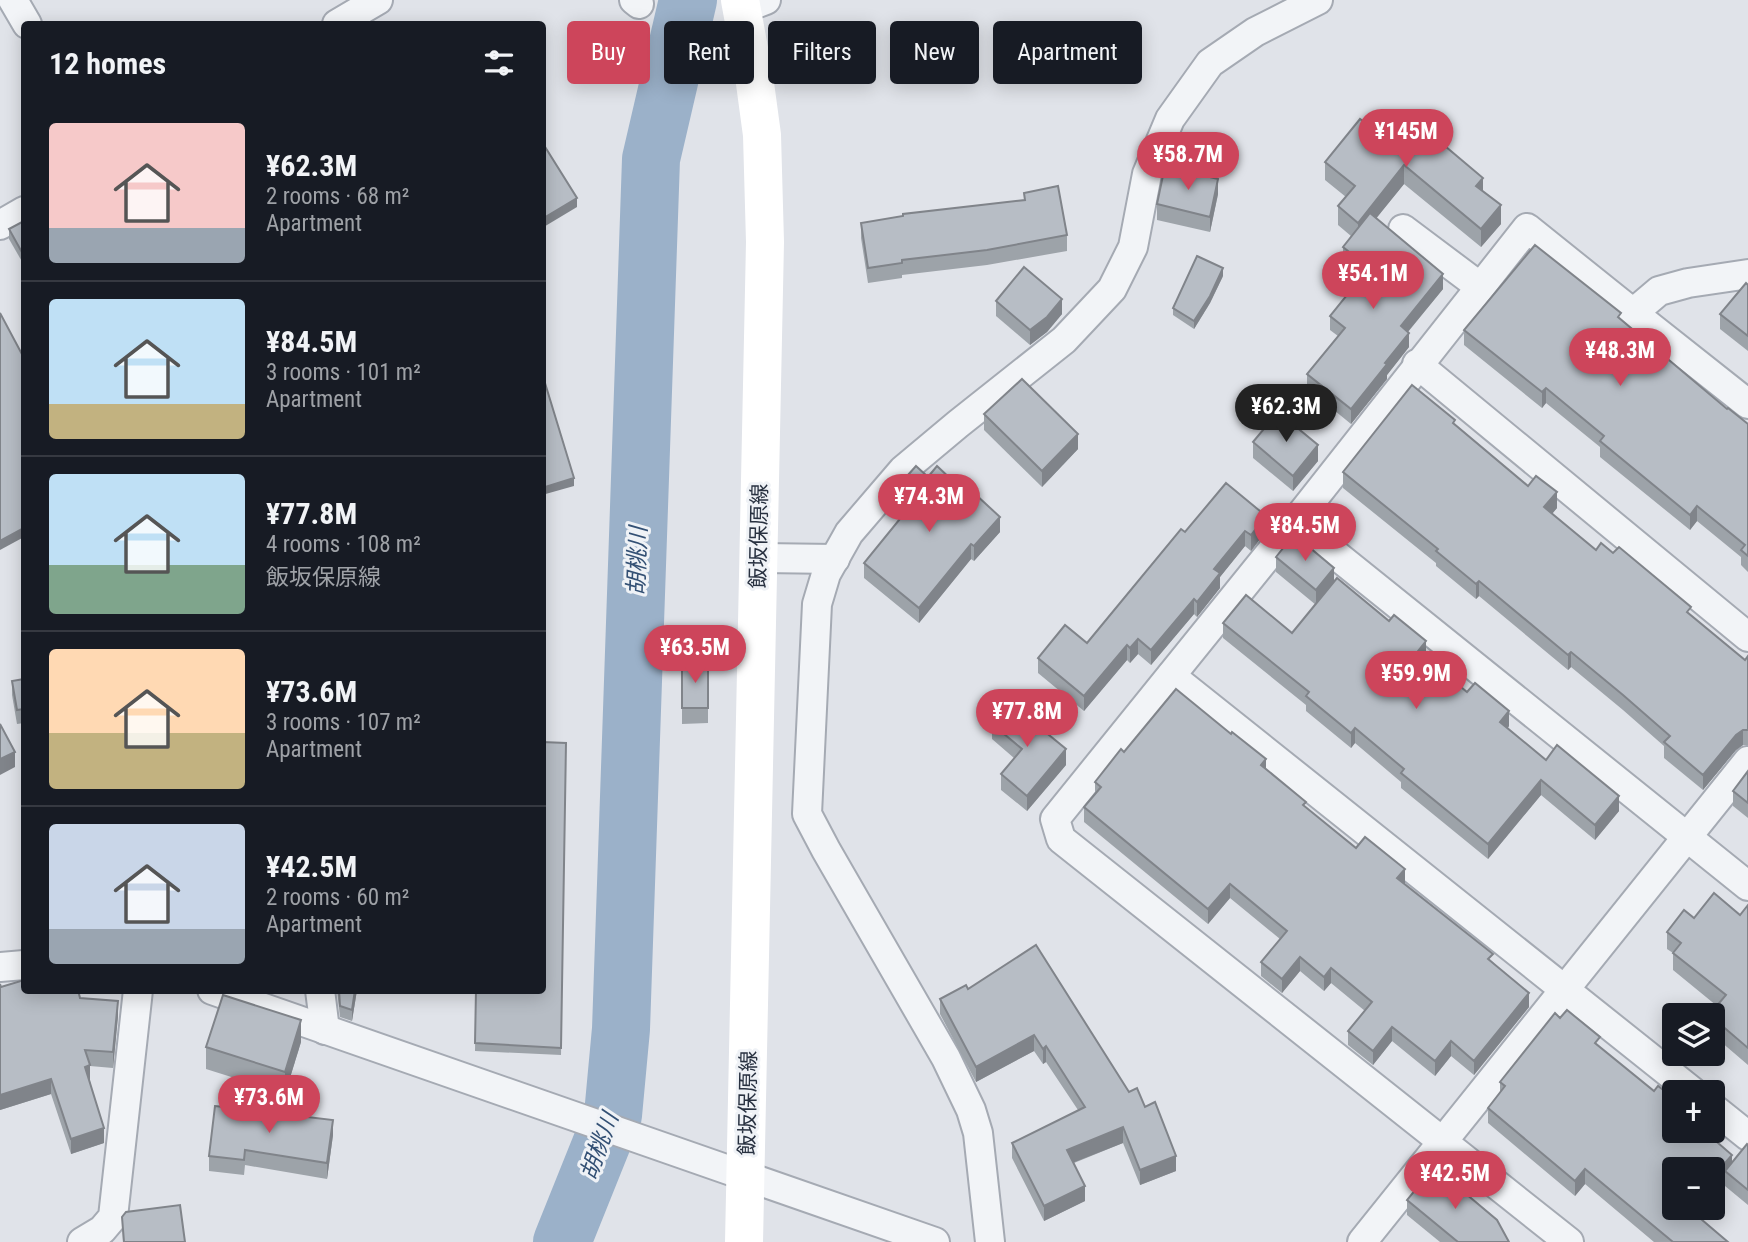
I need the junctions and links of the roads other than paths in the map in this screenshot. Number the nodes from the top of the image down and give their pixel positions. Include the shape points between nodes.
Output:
1 (13, 0) edge
2 (378, 0) edge
3 (1318, 0) edge
4 (749, 3) edge
5 (25, 21) edge
6 (342, 21) edge
7 (21, 213) edge
8 (0, 225) edge
9 (1403, 229) dead end
10 (1748, 274) edge
11 (1479, 286) junction
12 (1633, 313) junction
13 (1417, 364) junction
14 (1748, 404) edge
15 (1295, 522) junction
16 (759, 558) junction
17 (835, 559) junction
18 (1748, 637) edge
19 (1171, 676) junction
20 (1748, 761) edge
21 (1687, 837) junction
22 (1748, 886) edge
23 (21, 965) edge
24 (0, 967) edge
25 (1564, 990) junction
26 (138, 994) edge
27 (223, 994) edge
28 (320, 994) edge
29 (325, 1030) junction
30 (1678, 1080) edge
31 (1725, 1118) edge
32 (1748, 1136) edge
33 (1443, 1141) junction
34 (746, 1175) junction
35 (82, 1242) edge
36 (744, 1242) edge
37 (934, 1242) edge
38 (990, 1242) edge
39 (1362, 1242) edge
40 (1569, 1242) edge

1 - 5 street
2 - 6 street
3 - 17 street via 1210,63 1170,120 1147,174 1133,247 1112,289 1065,340 903,470 849,533
4 - 16 main road, 飯坂保原線 via 765,217
7 - 8 street
9 - 11 street
10 - 12 street via 1659,292
11 - 12 street via 1527,228
11 - 13 street
12 - 14 street
13 - 15 street
13 - 18 street
15 - 19 street
15 - 21 street
16 - 17 street
16 - 34 main road, 飯坂保原線
17 - 38 street via 817,604 807,814 971,1110 978,1133
19 - 25 street
19 - 33 street via 1055,818 1061,839
20 - 21 street
21 - 22 street
21 - 25 street
23 - 24 street
25 - 30 street
25 - 33 street
26 - 35 street via 113,1216 102,1230
27 - 29 street
28 - 29 street
29 - 34 street
31 - 32 street
33 - 39 street
33 - 40 street
34 - 36 main road, 飯坂保原線
34 - 37 street

